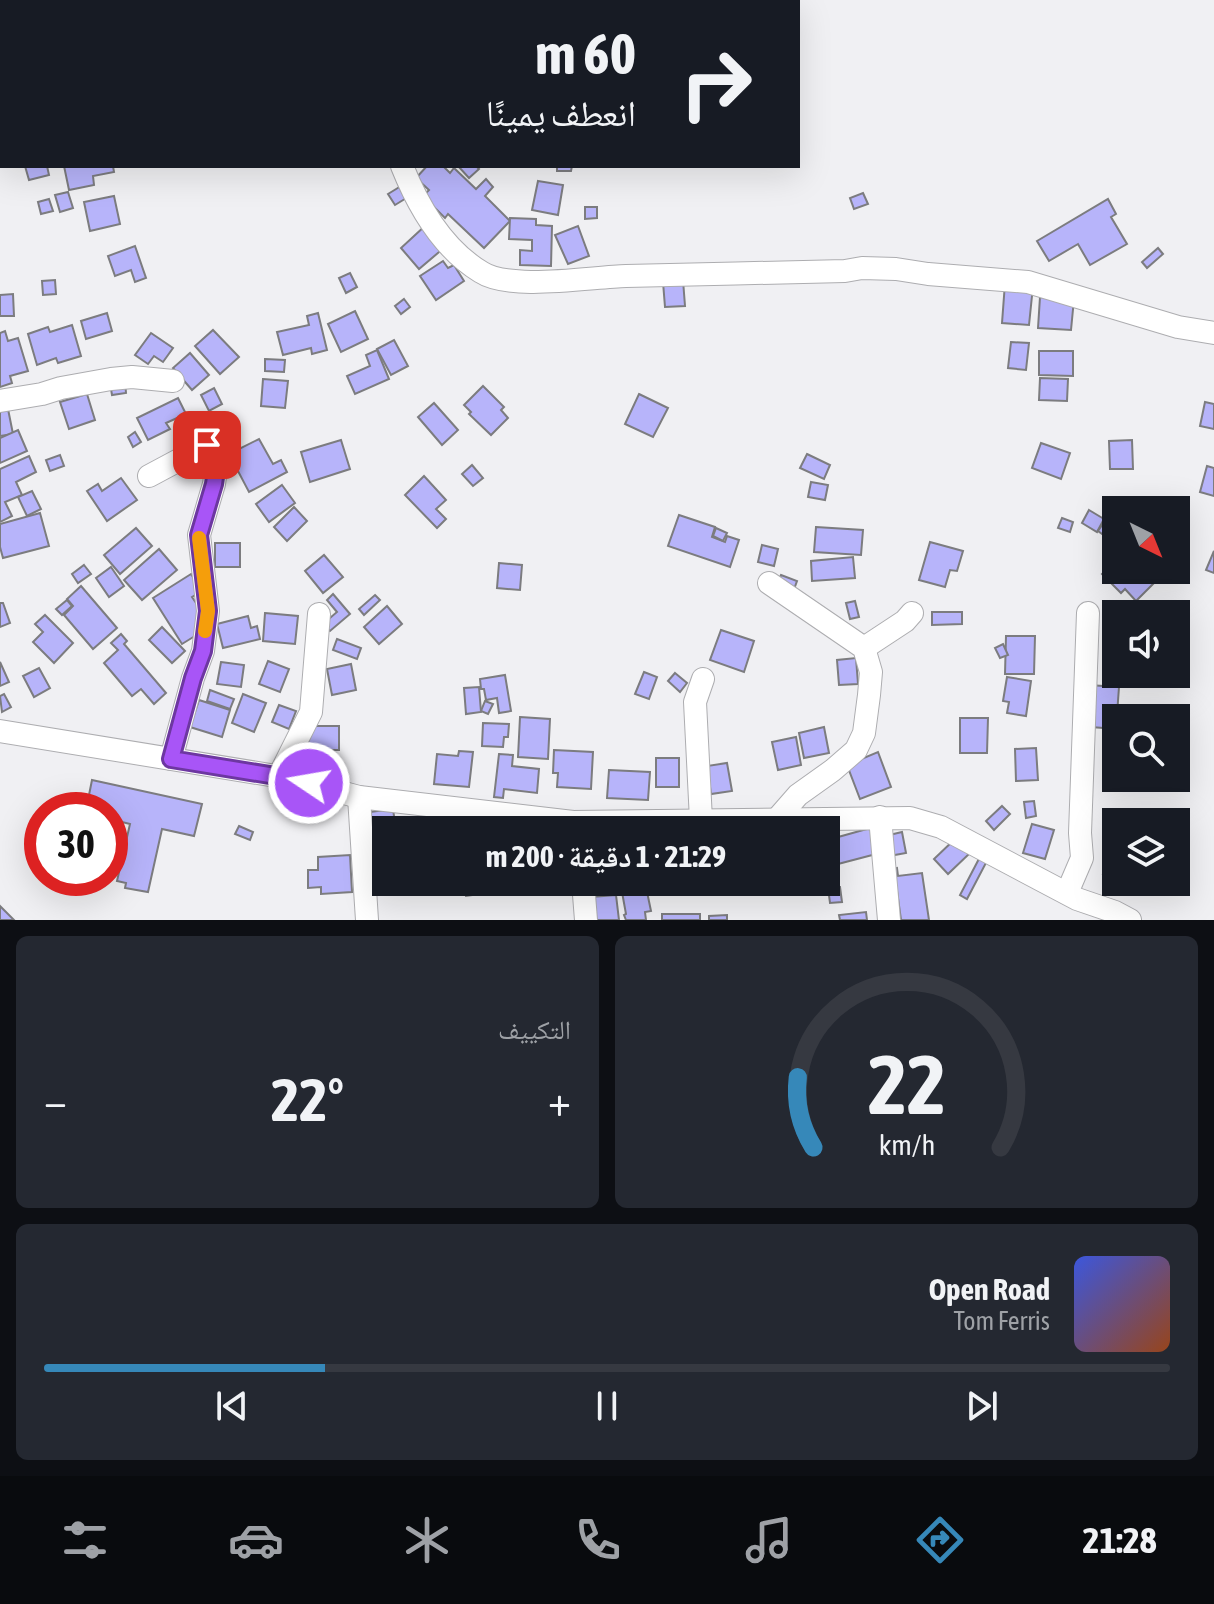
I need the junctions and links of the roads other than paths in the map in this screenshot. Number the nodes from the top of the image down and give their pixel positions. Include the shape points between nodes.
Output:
1 (403, 168) edge
2 (1214, 333) edge
3 (173, 381) dead end
4 (0, 401) edge
5 (149, 476) dead end
6 (769, 583) dead end
7 (912, 613) dead end
8 (1088, 613) dead end
9 (319, 614) dead end
10 (864, 648) junction
11 (703, 679) dead end
12 (0, 731) edge
13 (171, 759) junction
14 (279, 776) junction
15 (359, 797) junction
16 (502, 816) edge
17 (701, 816) edge
18 (780, 816) edge
19 (880, 817) junction
20 (840, 818) edge
21 (1067, 893) junction
22 (584, 896) edge
23 (367, 920) edge
24 (586, 920) edge
25 (889, 920) edge
26 (1130, 920) edge

1 - 2 street via 438,233 482,273 499,280 896,269 1028,282
3 - 4 street via 111,379
5 - 13 street via 207,445 217,450 214,484 199,535 208,611 203,651
6 - 10 street
7 - 10 street
8 - 21 street via 1082,858
9 - 14 street via 311,712
10 - 18 street via 871,672 864,733 856,750
11 - 17 street via 695,702
12 - 13 street
13 - 14 street
14 - 15 street
15 - 16 street
15 - 23 street
19 - 20 street
19 - 21 street via 941,827
19 - 25 street
21 - 26 street
22 - 24 street

